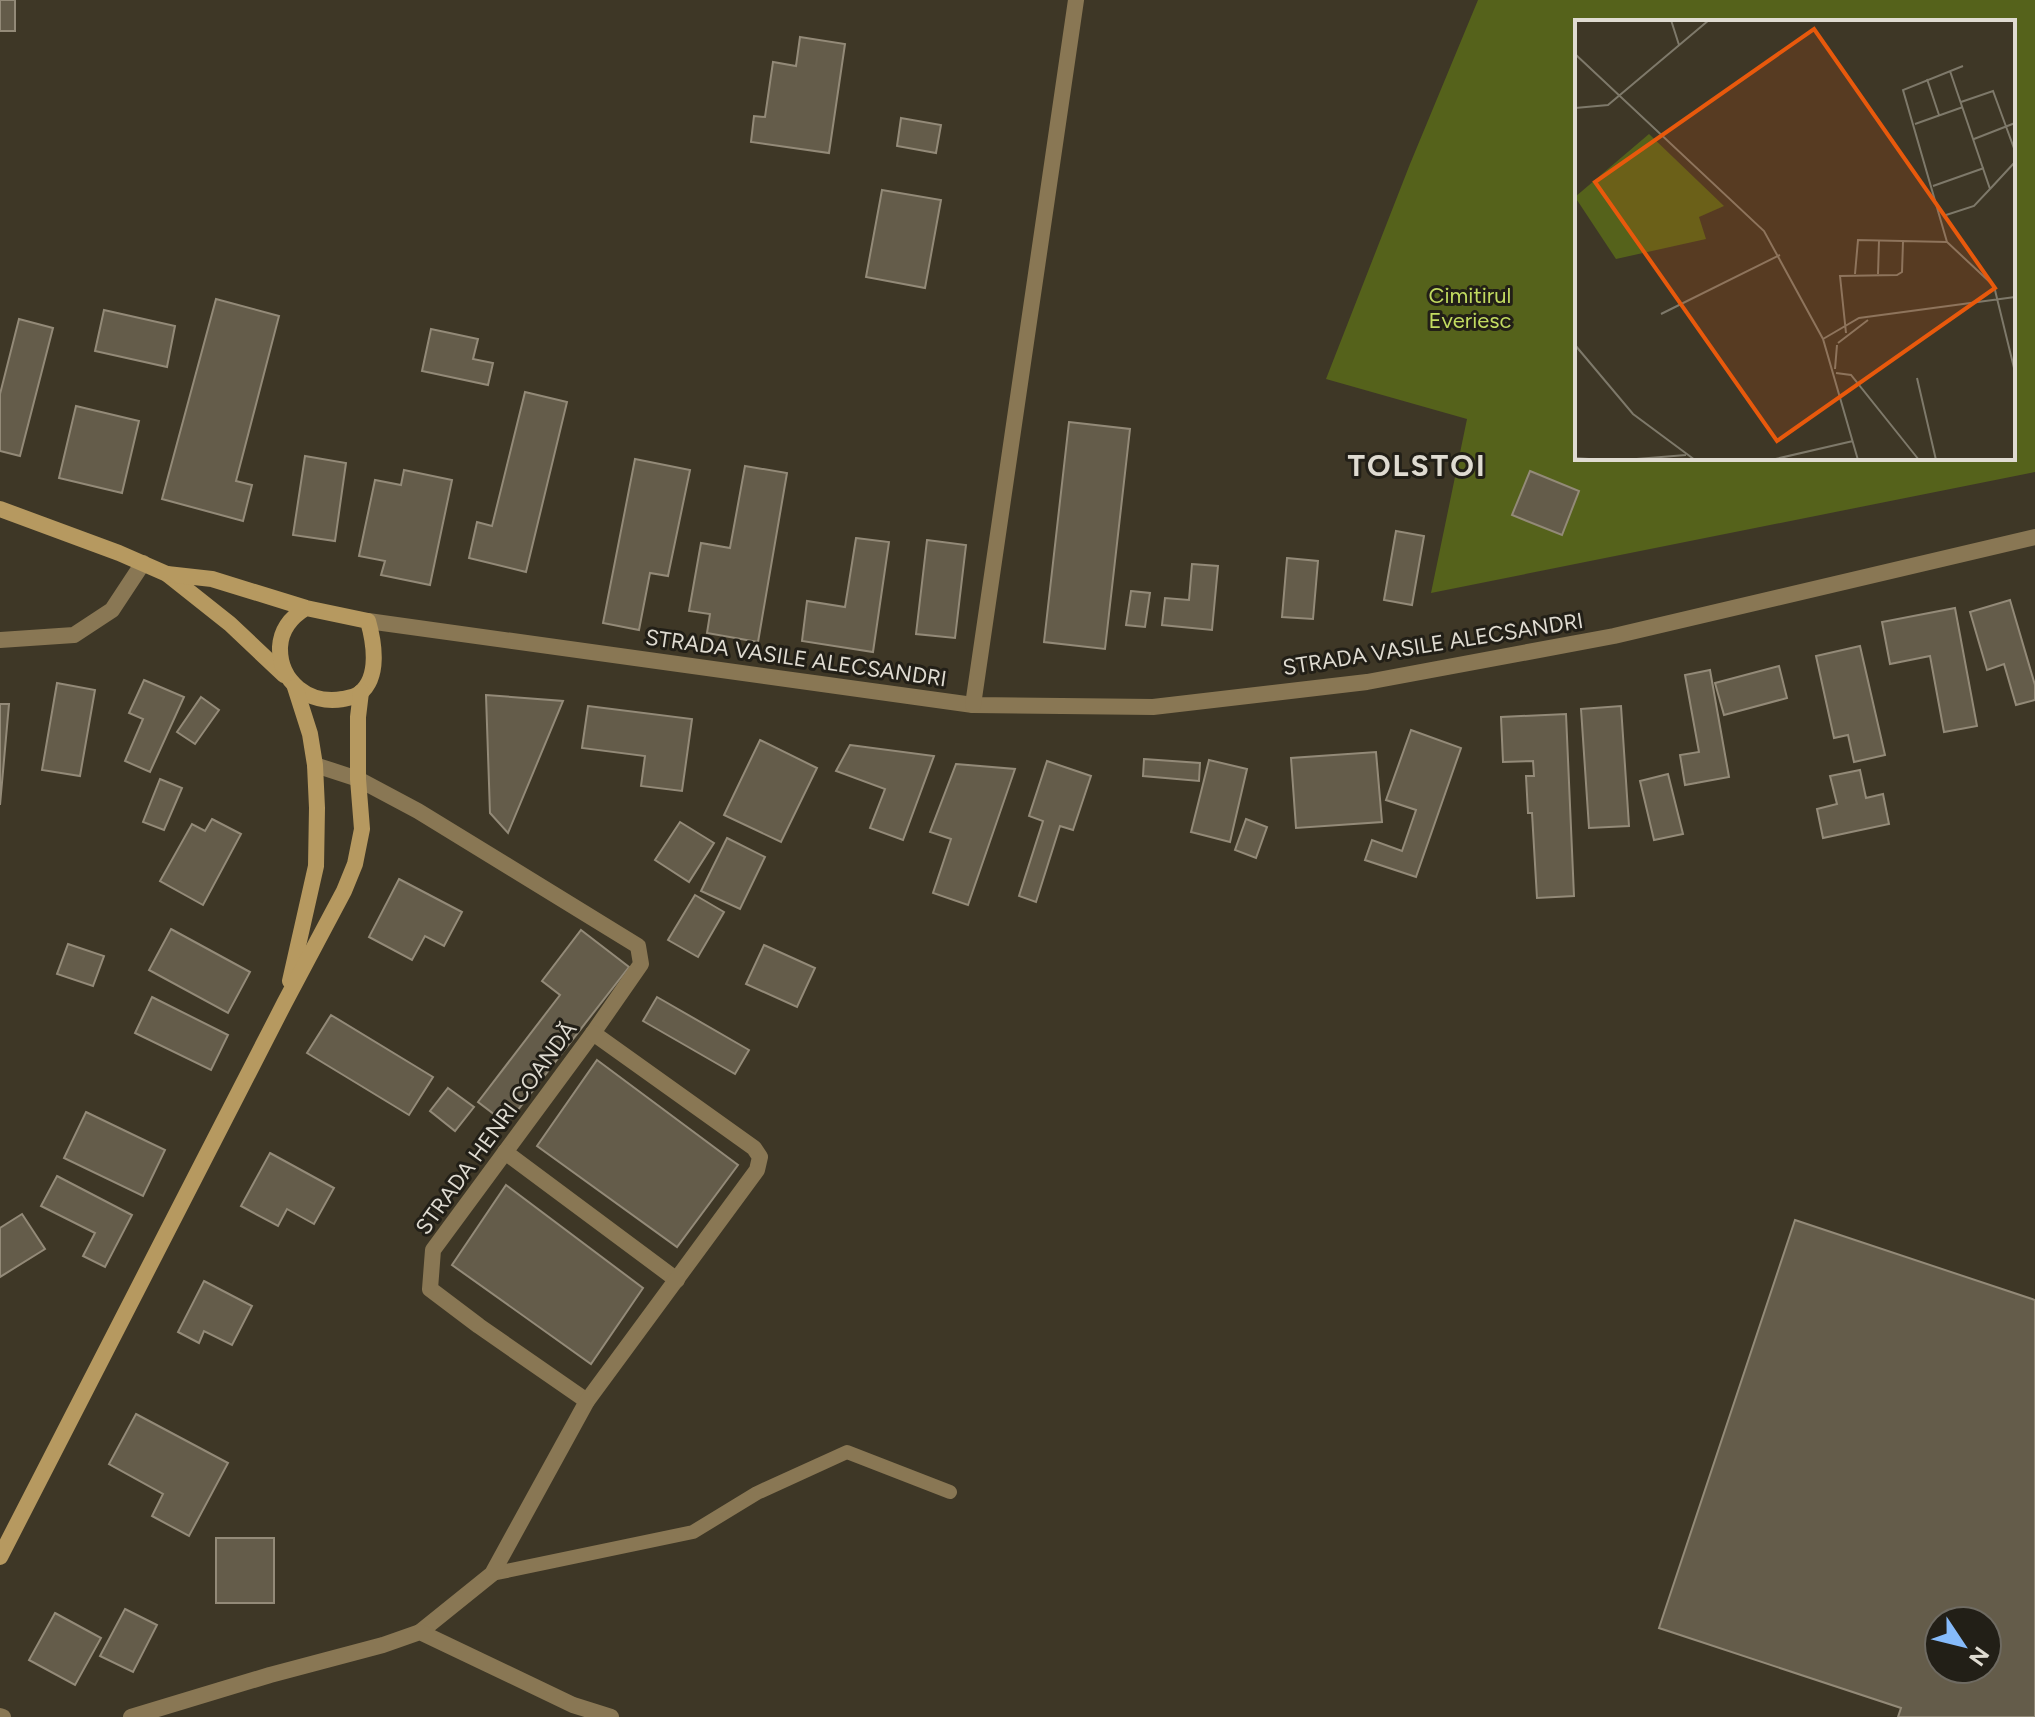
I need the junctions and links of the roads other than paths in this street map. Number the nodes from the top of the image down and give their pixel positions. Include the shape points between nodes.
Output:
1 (1076, 0) edge
2 (0, 509) edge
3 (2035, 537) edge
4 (143, 563) junction
5 (167, 574) junction
6 (306, 608) junction
7 (368, 621) junction
8 (0, 640) edge
9 (290, 682) junction
10 (361, 692) junction
11 (973, 705) junction
12 (315, 765) junction
13 (358, 779) junction
14 (285, 1002) junction
15 (593, 1033) junction
16 (505, 1152) junction
17 (677, 1280) junction
18 (587, 1401) junction
19 (950, 1492) dead end
20 (0, 1557) edge
21 (492, 1574) junction
22 (420, 1632) junction
23 (571, 1711) edge
24 (131, 1717) edge
25 (611, 1717) edge

1 - 11 street
2 - 4 street
3 - 11 street, STRADA VASILE ALECSANDRI via 1614,636 1367,682 1153,707
4 - 5 street
4 - 8 street via 112,610 74,635
5 - 6 street, STRADA VASILE ALECSANDRI via 212,579
5 - 9 street
6 - 7 street, STRADA VASILE ALECSANDRI
6 - 9 street via 283,632 281,662
7 - 10 street via 374,657
7 - 11 street, STRADA VASILE ALECSANDRI
9 - 10 street via 321,700
9 - 12 street via 310,734
10 - 13 street
12 - 13 street, STRADA HENRI COANDĂ
12 - 14 street via 316,866
13 - 14 street via 362,829 355,864
13 - 15 street, STRADA HENRI COANDĂ via 638,946 641,964
14 - 20 street
15 - 16 street, STRADA HENRI COANDĂ
15 - 17 street via 760,1157 757,1170
16 - 17 street
16 - 18 street, STRADA HENRI COANDĂ via 433,1250 430,1289
17 - 18 street
18 - 21 street
19 - 21 lane via 847,1452 757,1493 693,1532
21 - 22 street
22 - 23 street
22 - 24 street
23 - 25 street

